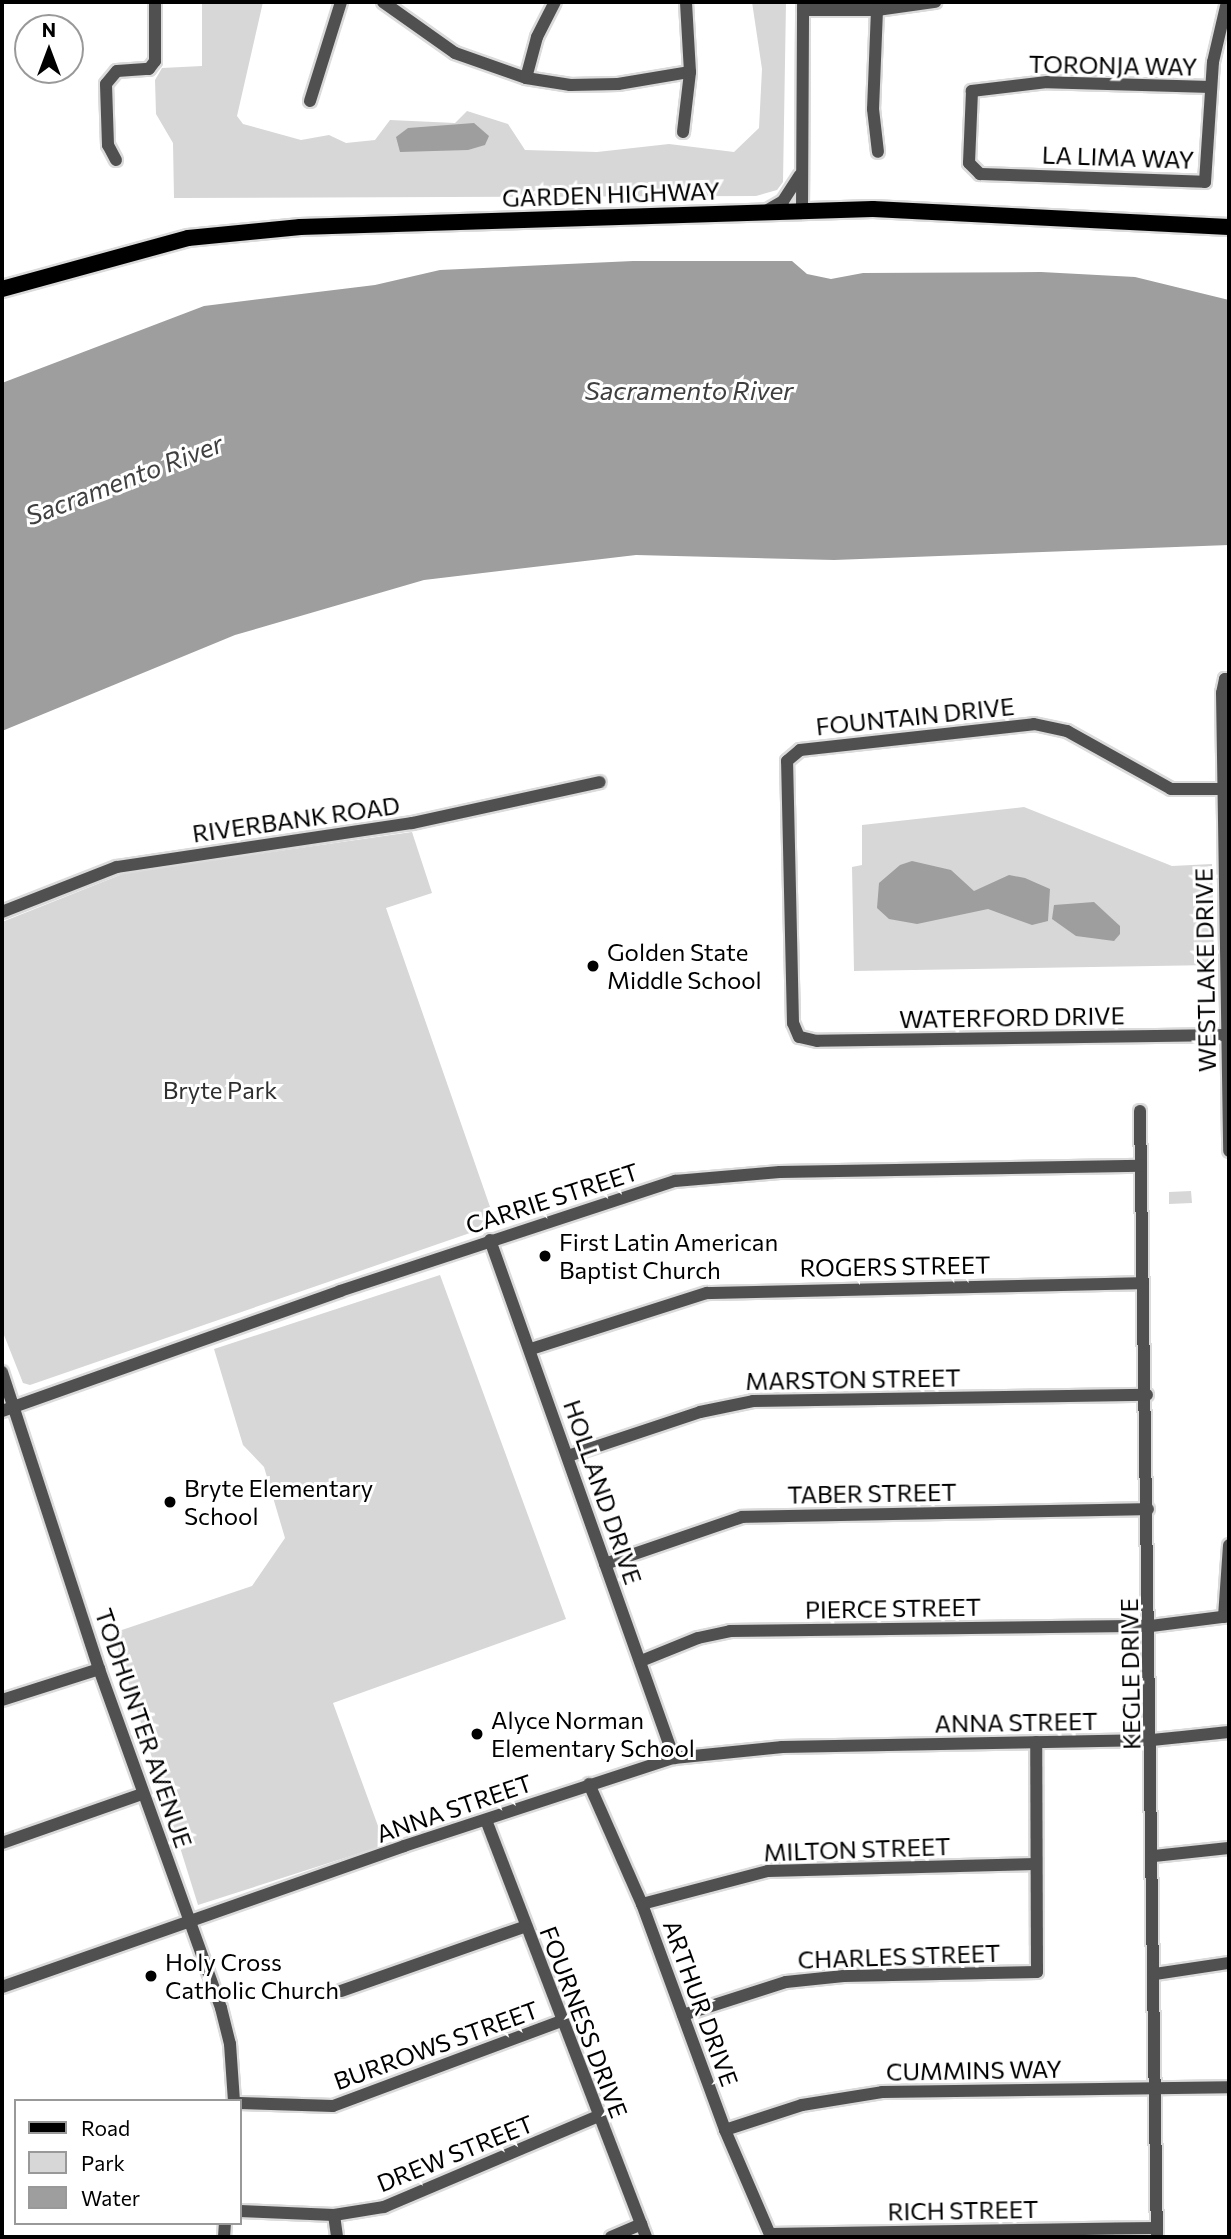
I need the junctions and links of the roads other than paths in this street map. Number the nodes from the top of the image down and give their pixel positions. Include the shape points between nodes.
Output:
1 (155, 2) edge
2 (341, 2) edge
3 (383, 2) edge
4 (555, 2) edge
5 (685, 2) edge
6 (935, 2) edge
7 (1227, 2) edge
8 (803, 6) edge
9 (877, 10) junction
10 (690, 72) junction
11 (526, 78) junction
12 (1211, 87) junction
13 (310, 101) dead end
14 (683, 132) dead end
15 (877, 152) dead end
16 (116, 160) dead end
17 (803, 168) junction
18 (975, 171) joint
19 (802, 211) junction
20 (763, 212) junction
21 (1229, 227) edge
22 (2, 289) edge
23 (1227, 679) edge
24 (600, 782) dead end
25 (1226, 789) edge
26 (2, 912) edge
27 (1227, 1035) junction
28 (799, 1037) joint
29 (1140, 1111) dead end
30 (1229, 1151) edge
31 (1141, 1166) junction
32 (490, 1240) junction
33 (1143, 1283) junction
34 (531, 1349) junction
35 (2, 1372) edge
36 (1146, 1395) junction
37 (8, 1409) edge
38 (568, 1456) junction
39 (1148, 1509) junction
40 (1229, 1545) edge
41 (605, 1564) junction
42 (1227, 1566) edge
43 (1227, 1617) edge
44 (1151, 1626) junction
45 (641, 1661) junction
46 (99, 1669) junction
47 (2, 1700) edge
48 (1229, 1732) edge
49 (1152, 1740) junction
50 (1036, 1742) junction
51 (674, 1758) junction
52 (589, 1784) junction
53 (142, 1794) junction
54 (486, 1821) junction
55 (2, 1843) edge
56 (1229, 1848) edge
57 (1154, 1856) junction
58 (1036, 1864) junction
59 (642, 1904) junction
60 (192, 1920) junction
61 (524, 1927) junction
62 (1229, 1964) edge
63 (1155, 1974) junction
64 (2, 1987) edge
65 (341, 1991) dead end
66 (683, 2015) junction
67 (562, 2021) junction
68 (1229, 2087) edge
69 (1158, 2088) junction
70 (234, 2099) edge
71 (242, 2103) edge
72 (598, 2116) junction
73 (725, 2130) junction
74 (242, 2211) edge
75 (334, 2215) junction
76 (641, 2224) junction
77 (1157, 2232) edge
78 (770, 2236) edge
79 (337, 2237) edge
80 (611, 2237) edge
81 (646, 2237) edge

1 - 16 street via 155,61 149,69 117,71 106,84 108,145
2 - 13 street
3 - 11 street via 454,53
4 - 11 street via 537,37
5 - 10 street
6 - 9 street
7 - 12 street, LA LIMA WAY
8 - 9 street
8 - 17 street
9 - 15 street via 873,109
10 - 11 street via 618,84 570,85
10 - 14 street
12 - 18 street, TORONJA WAY via 1047,82 972,91 969,163
12 - 18 street, LA LIMA WAY via 1205,182
17 - 19 street
17 - 20 street via 783,201
19 - 20 main road, GARDEN HIGHWAY
19 - 21 main road, GARDEN HIGHWAY via 953,211
20 - 22 main road, GARDEN HIGHWAY via 248,231 188,238
23 - 25 street, WESTLAKE DRIVE
24 - 26 street, RIVERBANK ROAD via 412,824 117,867
25 - 27 street, WESTLAKE DRIVE
25 - 28 street, FOUNTAIN DRIVE via 1171,789 1067,731 1034,724 800,750 788,761 793,1023
27 - 28 street, WATERFORD DRIVE via 817,1041
27 - 30 street, WESTLAKE DRIVE
29 - 31 street, KEGLE DRIVE
31 - 32 street, CARRIE STREET via 717,1175 652,1186
31 - 33 street, KEGLE DRIVE
32 - 34 street, HOLLAND DRIVE
32 - 37 street, CARRIE STREET
33 - 34 street, ROGERS STREET via 707,1293
33 - 36 street, KEGLE DRIVE
34 - 38 street, HOLLAND DRIVE
35 - 37 street, TODHUNTER AVENUE
36 - 38 street, MARSTON STREET via 753,1401 700,1412
36 - 39 street, KEGLE DRIVE
37 - 46 street, TODHUNTER AVENUE
38 - 41 street, HOLLAND DRIVE
39 - 41 street, TABER STREET via 742,1517
39 - 44 street, KEGLE DRIVE
40 - 42 street
41 - 45 street, HOLLAND DRIVE
42 - 43 street
43 - 44 street, PIERCE STREET
44 - 45 street, PIERCE STREET via 730,1631 698,1638
44 - 49 street, KEGLE DRIVE
45 - 51 street, HOLLAND DRIVE
46 - 47 street
46 - 53 street, TODHUNTER AVENUE
48 - 49 street, ANNA STREET
49 - 50 street, ANNA STREET
49 - 57 street, KEGLE DRIVE
50 - 51 street, ANNA STREET via 769,1747
50 - 58 street
51 - 52 street, ANNA STREET
52 - 54 street, ANNA STREET
52 - 59 street, ARTHUR DRIVE
53 - 55 street
53 - 60 street, TODHUNTER AVENUE
54 - 60 street, ANNA STREET
54 - 61 street, FOURNESS DRIVE
56 - 57 street
57 - 63 street, KEGLE DRIVE
58 - 59 street, MILTON STREET via 768,1871
58 - 66 street, CHARLES STREET via 1037,1972 797,1981
59 - 66 street, ARTHUR DRIVE
60 - 64 street, ANNA STREET
60 - 70 street, TODHUNTER AVENUE via 230,2044
61 - 65 street
61 - 67 street, FOURNESS DRIVE
62 - 63 street
63 - 69 street, KEGLE DRIVE
66 - 73 street, ARTHUR DRIVE
67 - 71 street, BURROWS STREET via 333,2106
67 - 72 street, FOURNESS DRIVE
68 - 69 street, CUMMINS WAY
69 - 73 street, CUMMINS WAY via 882,2092 802,2105
69 - 77 street, KEGLE DRIVE
72 - 75 street, DREW STREET via 384,2207
72 - 76 street, FOURNESS DRIVE
73 - 78 street, ARTHUR DRIVE
74 - 75 street, DREW STREET
75 - 79 street
76 - 80 street
76 - 81 street, FOURNESS DRIVE
77 - 78 street, RICH STREET

